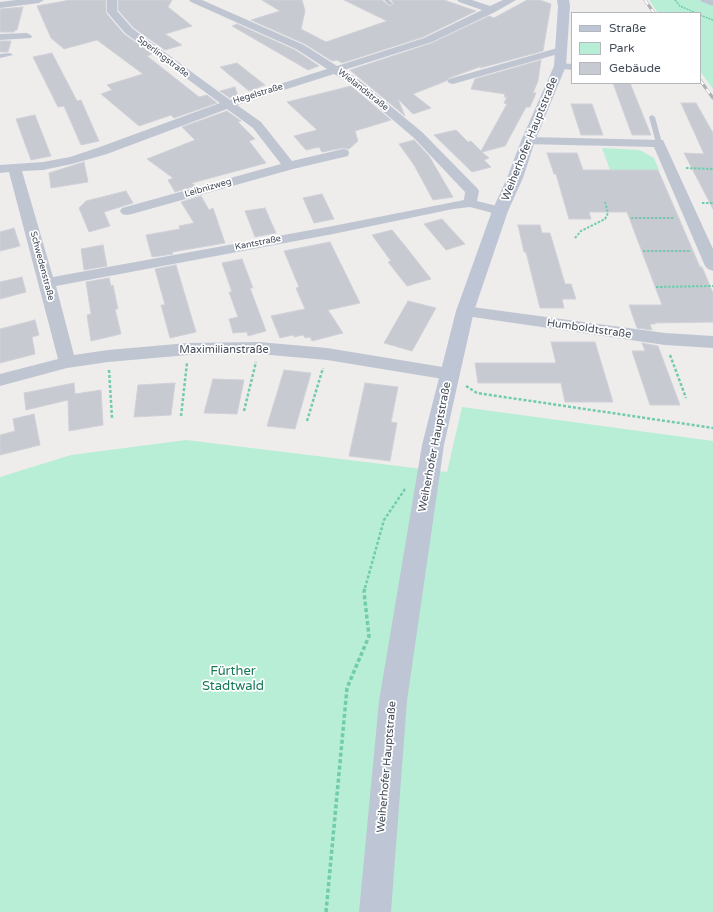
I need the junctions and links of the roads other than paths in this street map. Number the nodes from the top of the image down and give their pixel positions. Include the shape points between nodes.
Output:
1 (39, 0) edge
2 (112, 0) edge
3 (194, 0) edge
4 (386, 0) edge
5 (462, 0) edge
6 (511, 0) edge
7 (562, 0) edge
8 (705, 0) edge
9 (713, 3) edge
10 (391, 4) dead end
11 (0, 5) edge
12 (491, 10) junction
13 (28, 36) dead end
14 (0, 37) edge
15 (10, 55) dead end
16 (0, 56) edge
17 (565, 61) edge
18 (337, 70) junction
19 (453, 81) dead end
20 (228, 104) junction
21 (652, 118) dead end
22 (528, 141) junction
23 (659, 143) junction
24 (343, 153) dead end
25 (289, 166) junction
26 (7, 169) edge
27 (470, 204) junction
28 (127, 211) dead end
29 (500, 211) junction
30 (713, 266) edge
31 (47, 283) junction
32 (465, 311) junction
33 (713, 342) edge
34 (67, 362) junction
35 (449, 374) junction
36 (0, 380) edge
37 (375, 912) edge

1 - 11 street
2 - 20 street, Sperlingstraße via 112,12 128,30
3 - 18 street, Wielandstraße via 300,47
4 - 10 lane
5 - 12 street
6 - 12 street, Hegelstraße
7 - 17 street, Weiherhofer Hauptstraße
8 - 9 street
12 - 18 street, Hegelstraße via 428,40
13 - 14 street
15 - 16 lane
17 - 19 street
17 - 22 street, Weiherhofer Hauptstraße
18 - 20 street, Hegelstraße
18 - 27 street, Wielandstraße via 418,135 472,191
20 - 25 street via 257,125
20 - 26 street, Hegelstraße via 102,151 65,162
21 - 23 lane
22 - 23 street
22 - 29 street, Weiherhofer Hauptstraße via 516,178
23 - 30 street
24 - 25 street, Leibnizweg
25 - 28 street, Leibnizweg
26 - 31 street, Schwedenstraße
27 - 29 street
27 - 31 street, Kantstraße via 453,205
29 - 32 street, Weiherhofer Hauptstraße
31 - 34 street, Schwedenstraße
32 - 33 street, Humboldtstraße via 664,340
32 - 35 street, Weiherhofer Hauptstraße
34 - 35 street, Maximilianstraße via 188,349 259,348 327,354
34 - 36 street, Maximilianstraße
35 - 37 street, Weiherhofer Hauptstraße via 434,445 393,701

